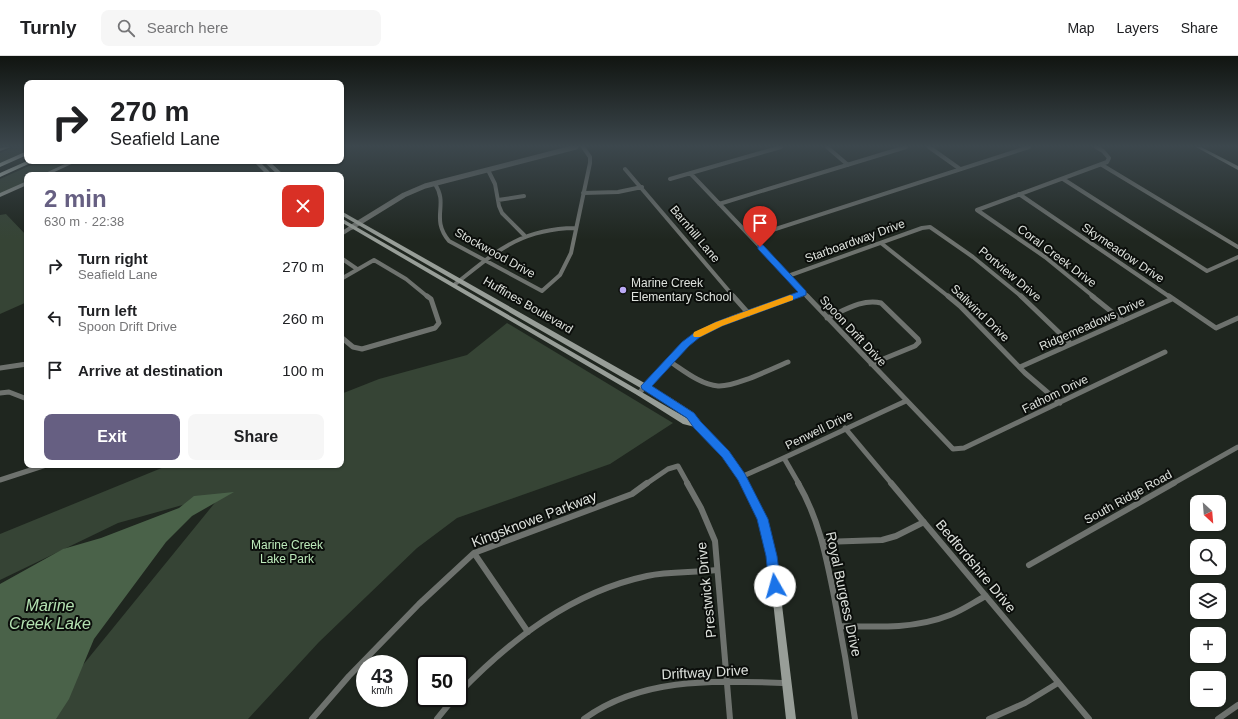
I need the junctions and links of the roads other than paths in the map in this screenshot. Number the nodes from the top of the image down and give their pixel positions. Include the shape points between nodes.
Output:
1 (458, 178) edge
2 (493, 178) edge
3 (587, 178) edge
4 (634, 178) edge
5 (674, 178) edge
6 (695, 178) edge
7 (803, 178) edge
8 (933, 178) edge
9 (1065, 178) edge
10 (1123, 178) edge
11 (670, 179) dead end
12 (1062, 179) junction
13 (24, 184) edge
14 (435, 184) junction
15 (642, 187) junction
16 (584, 193) junction
17 (1020, 194) junction
18 (0, 195) edge
19 (524, 196) dead end
20 (498, 200) junction
21 (720, 204) junction
22 (344, 215) edge
23 (344, 222) edge
24 (358, 223) junction
25 (352, 227) junction
26 (930, 227) joint
27 (575, 228) junction
28 (344, 232) edge
29 (524, 235) junction
30 (751, 237) junction
31 (881, 243) junction
32 (1238, 247) edge
33 (1238, 258) edge
34 (344, 260) edge
35 (486, 262) junction
36 (357, 270) junction
37 (788, 276) junction
38 (344, 277) edge
39 (460, 281) junction
40 (454, 285) junction
41 (803, 293) junction
42 (1172, 299) junction
43 (749, 314) junction
44 (827, 318) junction
45 (1238, 318) edge
46 (1123, 321) junction
47 (553, 333) junction
48 (545, 339) junction
49 (344, 340) edge
50 (1071, 344) junction
51 (1165, 352) dead end
52 (669, 361) junction
53 (788, 362) dead end
54 (24, 364) edge
55 (871, 364) junction
56 (1020, 367) junction
57 (0, 368) edge
58 (645, 386) junction
59 (0, 393) edge
60 (640, 393) junction
61 (24, 398) edge
62 (906, 401) junction
63 (1060, 403) junction
64 (697, 425) junction
65 (845, 428) junction
66 (1238, 447) edge
67 (953, 450) joint
68 (784, 458) junction
69 (678, 466) joint
70 (31, 468) edge
71 (741, 477) junction
72 (0, 480) edge
73 (924, 522) junction
74 (823, 542) junction
75 (474, 553) junction
76 (1029, 565) dead end
77 (717, 570) junction
78 (986, 596) junction
79 (840, 626) junction
80 (528, 632) junction
81 (728, 681) junction
82 (468, 683) edge
83 (787, 683) junction
84 (1058, 683) junction
85 (1238, 705) edge
86 (447, 707) edge
87 (312, 719) edge
88 (437, 719) edge
89 (584, 719) edge
90 (730, 719) edge
91 (791, 719) edge
92 (855, 719) edge
93 (990, 719) edge
94 (1089, 719) edge
95 (1218, 719) edge

1 - 14 street
2 - 20 street
3 - 16 street
4 - 15 street, Barnhill Lane
5 - 11 street
6 - 21 street, Spoon Drift Drive
7 - 21 street
8 - 30 street
9 - 12 street
10 - 32 street
12 - 17 street
12 - 33 street via 1207,271
13 - 18 main road
14 - 24 street via 404,195
14 - 35 street, Stockwood Drive via 440,193 438,220 444,235 457,246
15 - 16 street via 618,192
15 - 43 street, Barnhill Lane
16 - 27 street
17 - 42 street, Skymeadow Drive
17 - 46 street, Coral Creek Drive via 977,210 1045,257
19 - 20 street
20 - 29 street via 502,213
21 - 30 street, Spoon Drift Drive
22 - 24 main road, Huffines Boulevard
23 - 25 main road, Huffines Boulevard
24 - 25 street
24 - 39 main road, Huffines Boulevard
25 - 28 street
25 - 40 main road, Huffines Boulevard
26 - 31 street, Starboardway Drive
26 - 50 street, Portview Drive via 1002,279
27 - 29 street via 545,229
27 - 35 street, Stockwood Drive via 567,265 556,281 542,291
29 - 35 street
30 - 37 street, Spoon Drift Drive
31 - 37 street, Starboardway Drive
31 - 56 street, Sailwind Drive via 960,306
34 - 36 street
35 - 39 street
36 - 38 street
36 - 49 street via 374,260 406,279 431,299 439,323 435,328 362,349 353,347
37 - 41 street, Spoon Drift Drive
39 - 40 street
39 - 47 main road, Huffines Boulevard
40 - 48 main road, Huffines Boulevard
41 - 43 street
41 - 44 street, Spoon Drift Drive
42 - 45 street, Skymeadow Drive via 1216,328
42 - 46 street, Ridgemeadows Drive
43 - 52 street via 697,335
44 - 55 street, Spoon Drift Drive
44 - 55 street via 867,302 876,301 918,339 919,342 915,346
46 - 50 street, Ridgemeadows Drive
47 - 48 street
47 - 58 main road, Huffines Boulevard
48 - 60 main road, Huffines Boulevard
50 - 56 street, Ridgemeadows Drive
51 - 63 street, Fathom Drive
52 - 53 street via 718,386
52 - 58 street
54 - 57 street
55 - 62 street, Spoon Drift Drive
56 - 63 street, Sailwind Drive
58 - 60 street
58 - 64 main road, Huffines Boulevard via 690,415
59 - 61 street via 9,392
60 - 64 main road, Huffines Boulevard via 686,422
62 - 65 street, Penwell Drive
62 - 67 street, Spoon Drift Drive
63 - 67 street, Fathom Drive via 964,448
64 - 71 main road, Huffines Boulevard via 725,454
65 - 68 street, Penwell Drive
65 - 73 street, Bedfordshire Drive
66 - 76 street, South Ridge Road
68 - 71 street, Penwell Drive
68 - 74 street, Royal Burgess Drive via 806,495
69 - 75 street, Kingsknowe Parkway via 668,469 632,494
69 - 77 street, Prestwick Drive via 711,529 715,541
70 - 72 street
71 - 83 main road, Huffines Boulevard via 762,519 772,556
73 - 74 street via 882,540
73 - 78 street, Bedfordshire Drive
74 - 79 street, Royal Burgess Drive
75 - 80 street
75 - 87 street, Kingsknowe Parkway via 419,604 349,676
77 - 80 street via 647,576 604,588 570,605
77 - 81 street, Prestwick Drive
78 - 79 street via 950,615 930,622 905,627
78 - 84 street, Bedfordshire Drive
79 - 92 street, Royal Burgess Drive
80 - 82 street via 479,670
81 - 83 street, Driftway Drive
81 - 89 street, Driftway Drive via 660,686 620,698
81 - 90 street, Prestwick Drive
83 - 91 main road, Huffines Boulevard
84 - 93 street via 1033,700
84 - 94 street, Bedfordshire Drive
85 - 95 street
86 - 88 street

